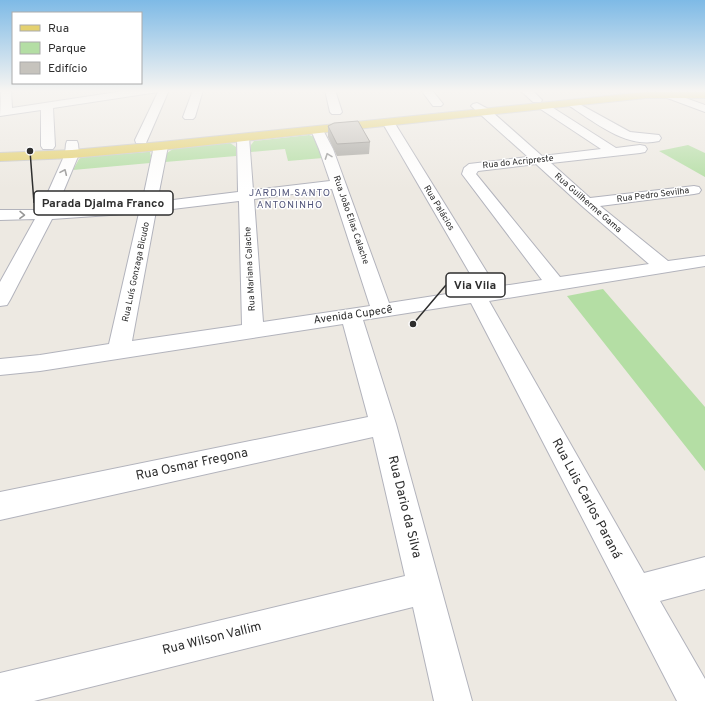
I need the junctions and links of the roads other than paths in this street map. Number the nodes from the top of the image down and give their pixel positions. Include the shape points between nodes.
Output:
1 (388, 122) edge
2 (47, 123) edge
3 (149, 123) edge
4 (331, 123) edge
5 (382, 123) edge
6 (497, 123) edge
7 (570, 123) edge
8 (605, 123) edge
9 (317, 130) junction
10 (243, 137) junction
11 (655, 138) dead end
12 (141, 140) junction
13 (48, 146) junction
14 (161, 146) junction
15 (0, 148) edge
16 (72, 149) junction
17 (640, 149) dead end
18 (614, 152) junction
19 (0, 157) edge
20 (539, 160) junction
21 (338, 184) junction
22 (694, 190) dead end
23 (246, 195) junction
24 (587, 204) junction
25 (150, 206) junction
26 (0, 215) edge
27 (45, 216) junction
28 (658, 263) junction
29 (701, 263) edge
30 (5, 279) edge
31 (556, 285) junction
32 (484, 296) junction
33 (0, 300) edge
34 (382, 311) junction
35 (351, 315) junction
36 (253, 330) junction
37 (119, 352) junction
38 (0, 367) edge
39 (383, 424) junction
40 (0, 506) edge
41 (705, 573) edge
42 (424, 588) junction
43 (636, 591) junction
44 (0, 691) edge
45 (453, 701) edge
46 (697, 701) edge

1 - 32 street, Rua Palácios
2 - 13 street
3 - 12 street
4 - 12 main road
5 - 9 main road
6 - 20 street, Rua Guilherme Gama
7 - 18 street
8 - 11 street via 632,137
9 - 10 main road
21 -> 9 street, Rua João Elias Calache
10 - 14 main road
10 - 23 street, Rua Mariana Calache
12 - 16 main road
13 - 15 main road
13 - 16 main road
14 - 16 main road
14 - 25 street, Rua Luís Gonzaga Bicudo
16 - 19 main road
27 -> 16 street
17 - 18 street, Rua do Acripreste
18 - 20 street, Rua do Acripreste
20 - 24 street, Rua Guilherme Gama
20 - 31 street, Rua do Acripreste via 474,167 469,174
21 - 23 street
21 - 34 street, Rua João Elias Calache
22 - 24 street, Rua Pedro Sevilha
23 - 25 street
23 - 36 street, Rua Mariana Calache
24 - 28 street, Rua Guilherme Gama
25 - 27 street
25 - 37 street, Rua Luís Gonzaga Bicudo
26 -> 27 street
27 - 30 street
28 - 29 street, Avenida Cupecê
28 - 31 street, Avenida Cupecê
30 - 33 street
31 - 32 street, Avenida Cupecê
32 - 34 street, Avenida Cupecê
32 - 43 street, Rua Luis Carlos Paraná
34 - 35 street, Avenida Cupecê
35 - 36 street, Avenida Cupecê
35 - 39 street, Rua Dario da Silva
36 - 37 street, Avenida Cupecê
37 - 38 street, Avenida Cupecê
39 - 40 street, Rua Osmar Fregona
39 - 42 street, Rua Dario da Silva
41 - 43 street
42 - 44 street, Rua Wilson Vallim
42 - 45 street, Rua Dario da Silva
43 - 46 street, Rua Luis Carlos Paraná

